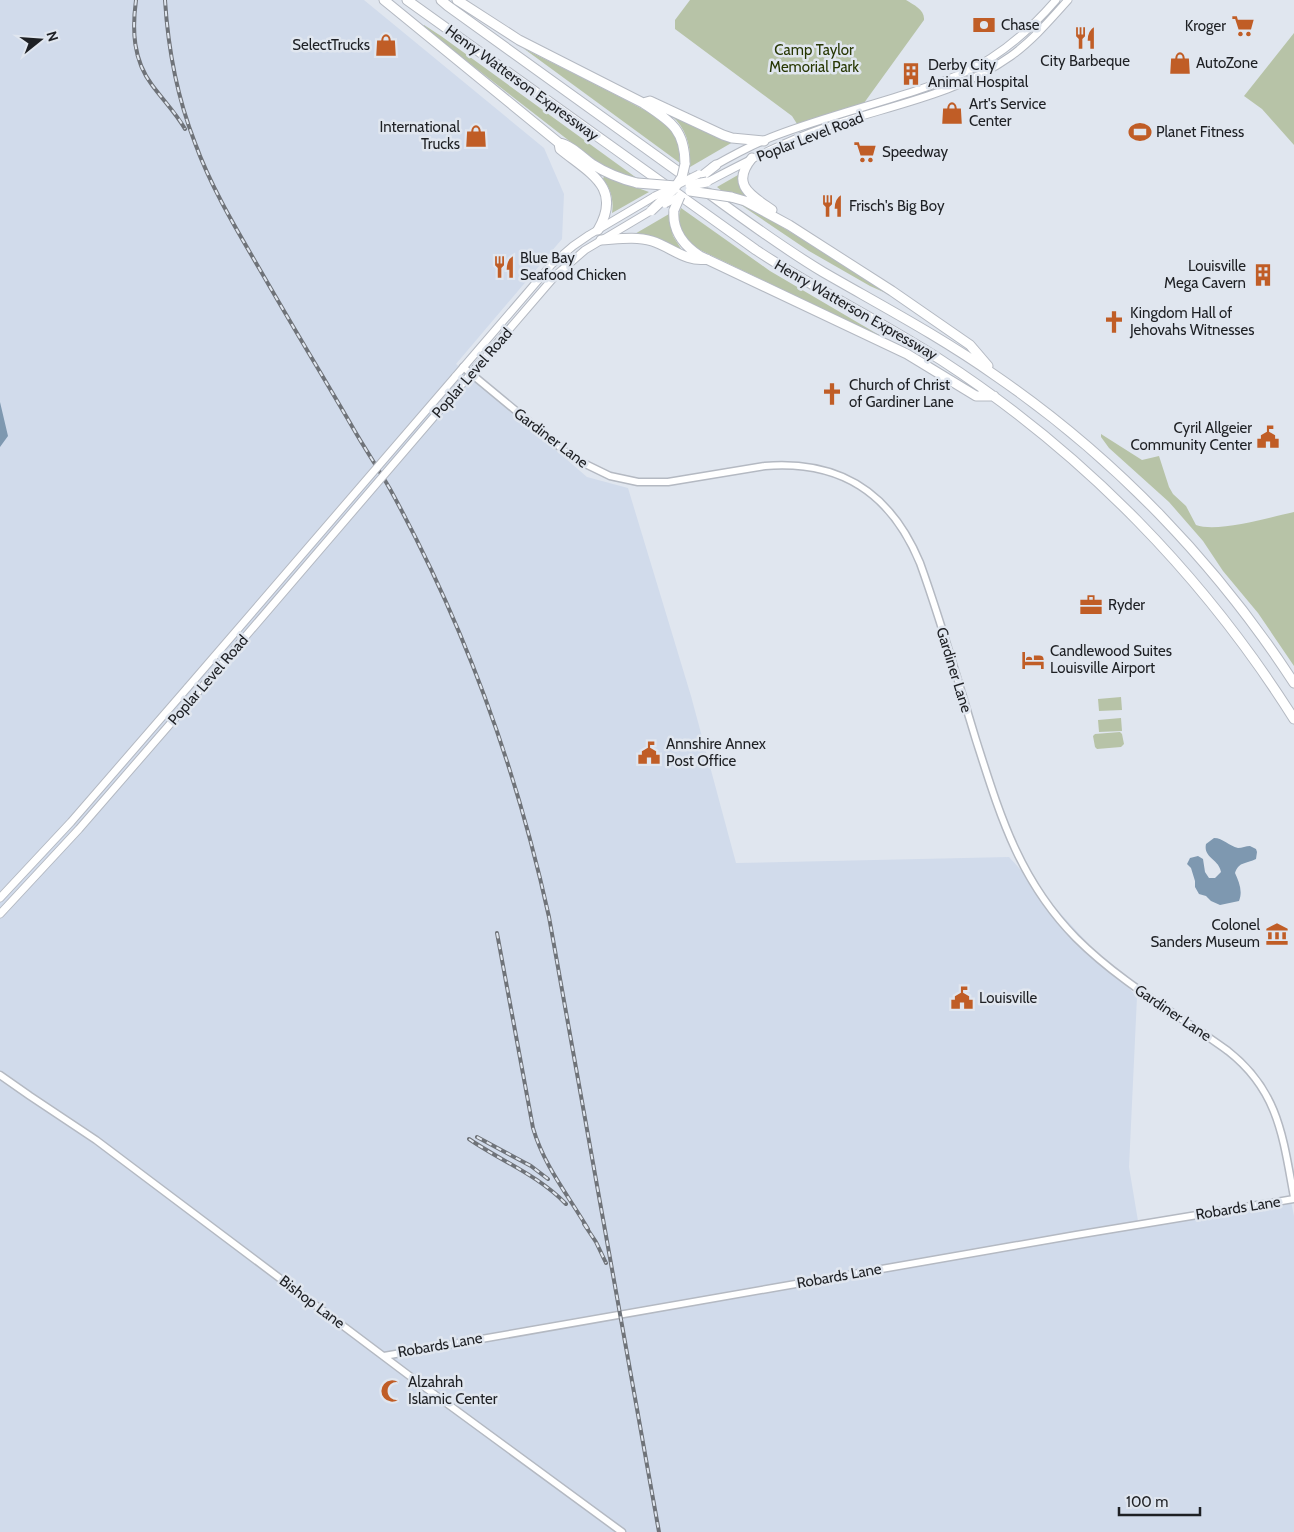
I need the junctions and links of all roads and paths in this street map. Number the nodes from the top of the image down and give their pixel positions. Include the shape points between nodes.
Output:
1 (384, 0) edge
2 (407, 0) edge
3 (441, 0) edge
4 (458, 0) edge
5 (1056, 0) edge
6 (1068, 0) edge
7 (643, 103) junction
8 (764, 140) junction
9 (559, 143) junction
10 (752, 158) junction
11 (716, 165) joint
12 (704, 179) junction
13 (680, 189) junction
14 (651, 211) junction
15 (789, 225) junction
16 (598, 230) junction
17 (601, 240) junction
18 (707, 259) junction
19 (463, 368) junction
20 (471, 374) junction
21 (998, 376) junction
22 (994, 396) junction
23 (1294, 683) edge
24 (1294, 720) edge
25 (0, 898) edge
26 (0, 914) edge
27 (0, 1075) edge
28 (1294, 1198) edge
29 (384, 1356) junction
30 (622, 1532) edge

1 - 9 highway
2 - 22 highway, Henry Watterson Expressway via 756,250 807,283 895,332
3 - 21 highway, Henry Watterson Expressway via 772,240
4 - 7 highway via 519,40
5 - 8 main road, Poplar Level Road via 1017,40 969,70
6 - 10 main road, Poplar Level Road via 1020,50 978,76 932,95 822,129
7 - 8 highway via 650,101 732,138
7 - 13 highway, bridge via 668,120 684,144 685,164
8 - 11 main road, Poplar Level Road
9 - 13 highway, bridge via 605,171 637,183
9 - 16 highway via 560,149 598,180 603,188 607,207
10 - 12 main road, Poplar Level Road
10 - 15 highway via 742,176 744,187
11 - 12 highway
12 - 13 highway, bridge
12 - 13 main road, Poplar Level Road, bridge
13 - 14 highway, bridge
13 - 14 main road, Poplar Level Road, bridge via 665,204
13 - 15 highway, bridge via 745,201
13 - 16 main road, Poplar Level Road, bridge via 656,196
13 - 18 highway, bridge via 674,210 678,235 690,250
14 - 17 main road, Poplar Level Road
15 - 21 highway via 951,331 970,345
16 - 19 main road, Poplar Level Road via 552,264
17 - 18 highway via 641,239 697,261
17 - 20 main road, Poplar Level Road via 555,276
18 - 22 highway via 907,354 976,396
19 - 20 street, Gardiner Lane
19 - 25 main road, Poplar Level Road, bridge via 68,826
20 - 26 main road, Poplar Level Road, bridge via 79,829
20 - 28 street, Gardiner Lane via 573,458 610,476 638,482 668,482 764,466 802,466 823,469 850,480 887,507 908,535 920,563 1000,814 1038,891 1092,953 1236,1057 1257,1080 1278,1120
21 - 23 highway, Henry Watterson Expressway via 1097,455 1163,518 1235,602
22 - 24 highway, Henry Watterson Expressway via 1106,489 1153,536 1220,614
27 - 29 street, Bishop Lane via 96,1140
28 - 29 street, Robards Lane
29 - 30 street, Bishop Lane

